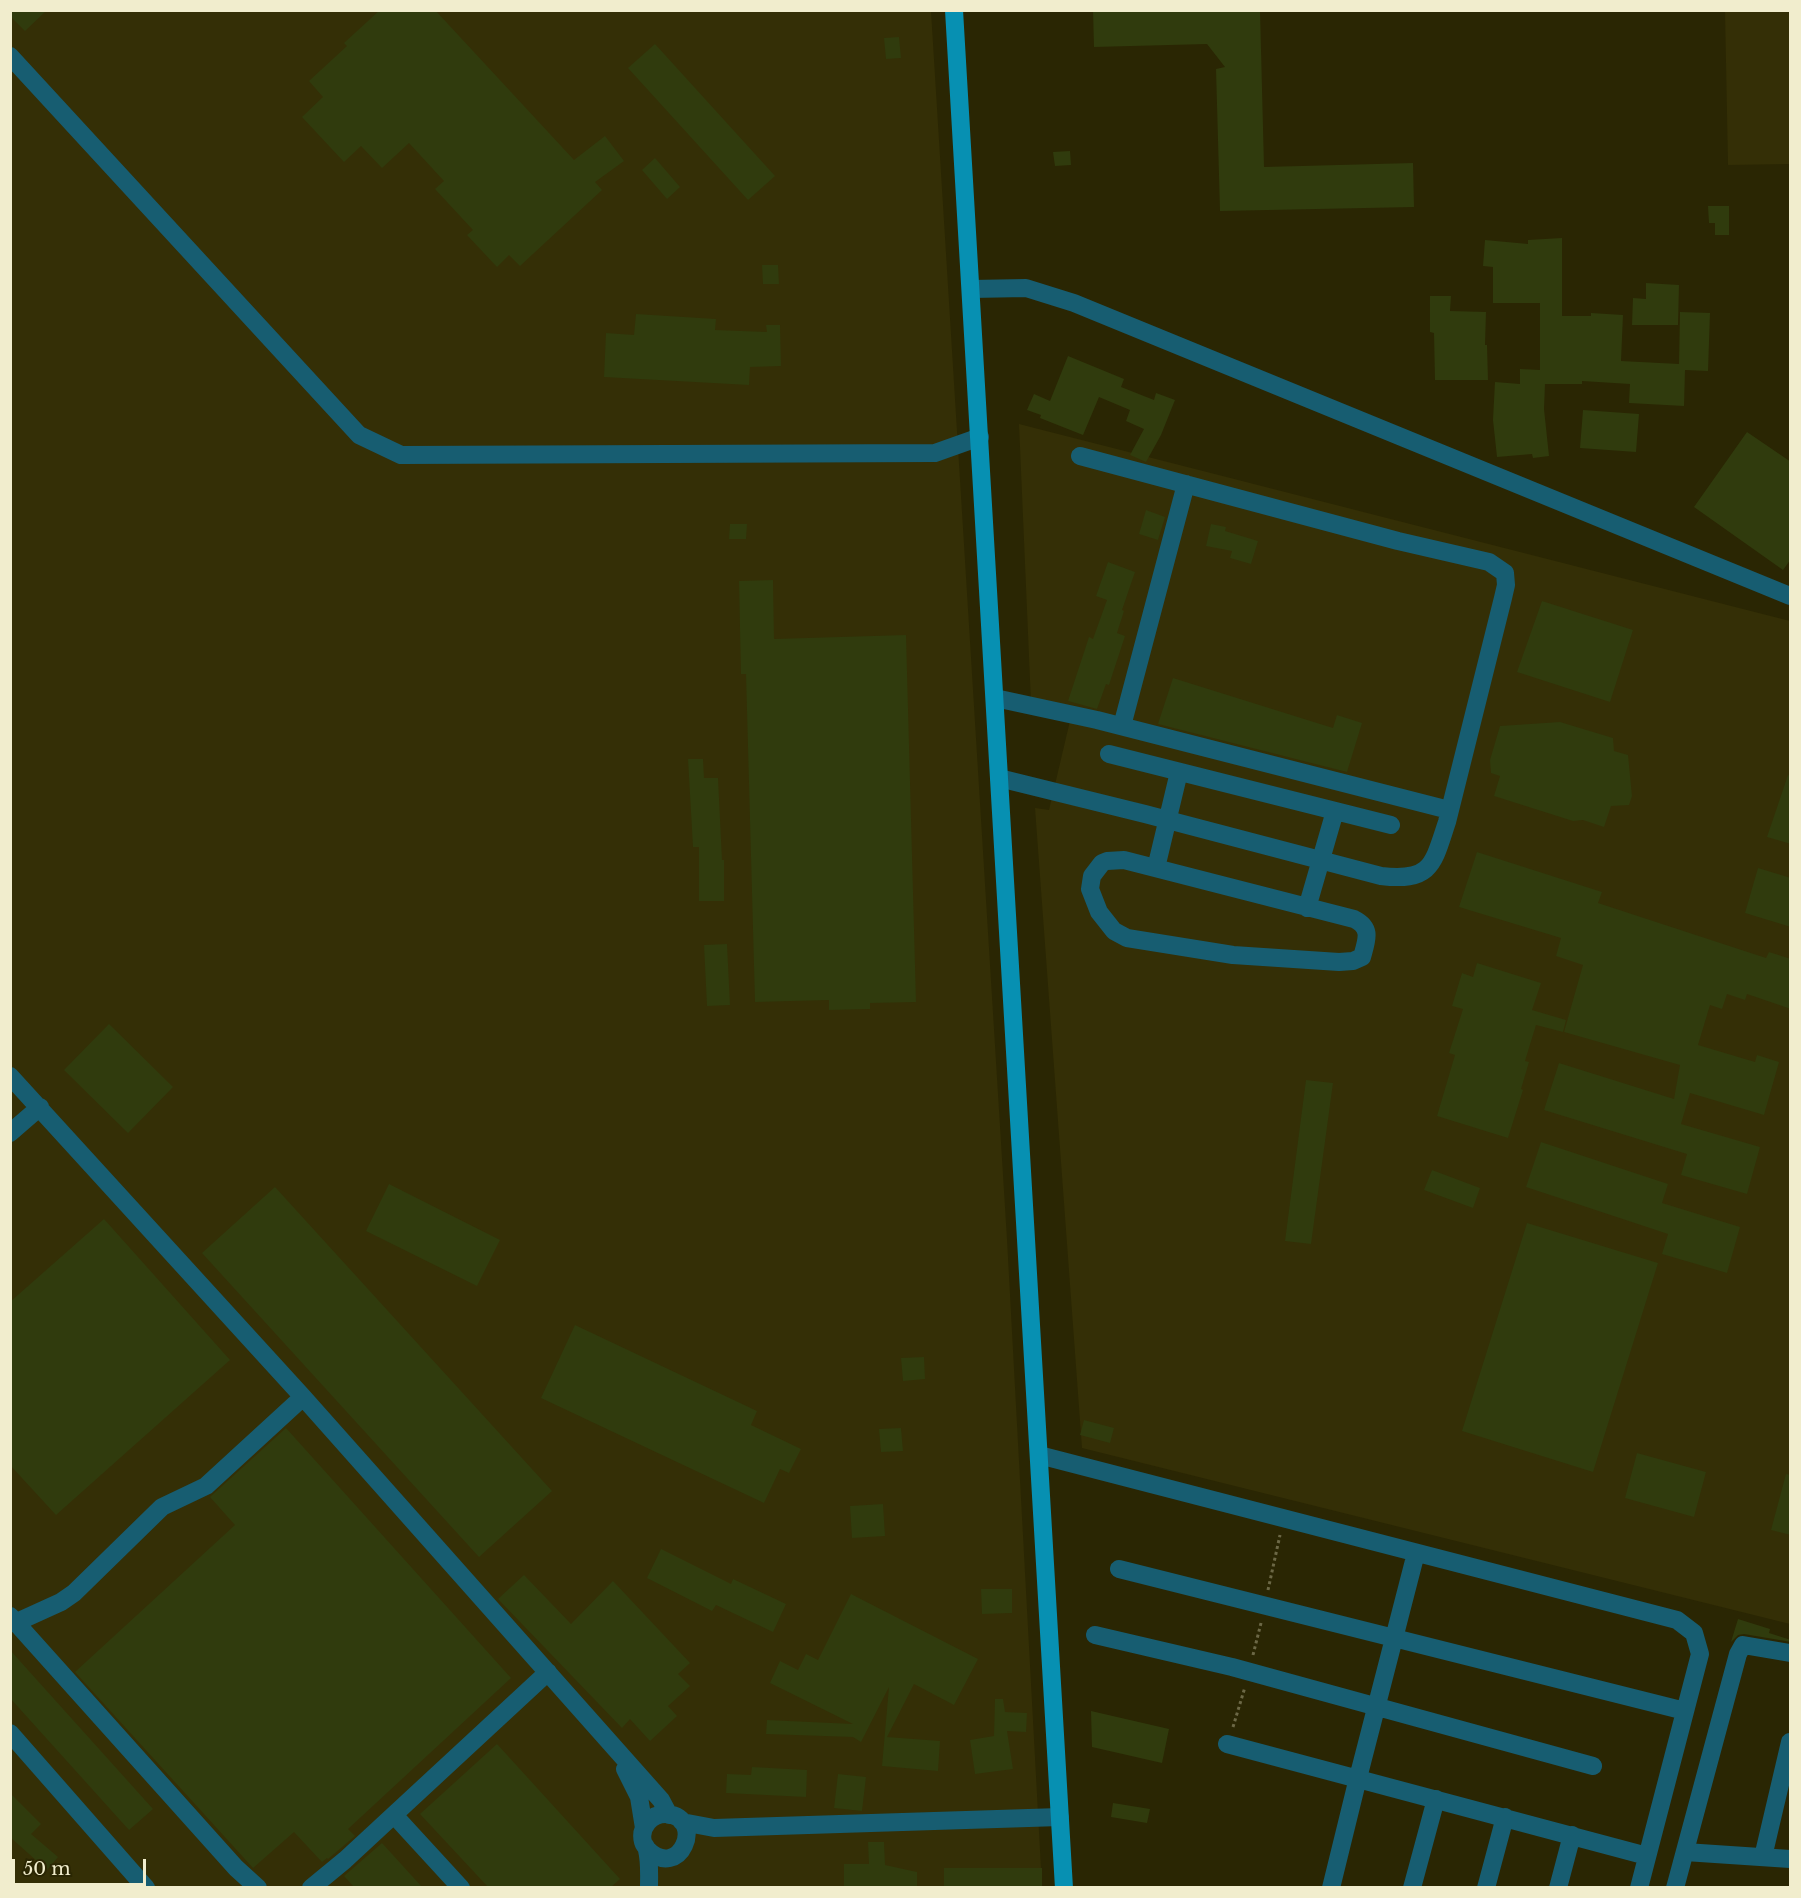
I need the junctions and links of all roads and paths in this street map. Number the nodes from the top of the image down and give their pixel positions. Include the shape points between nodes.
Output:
1 (954, 10) edge
2 (10, 56) edge
3 (971, 289) junction
4 (980, 437) junction
5 (1080, 456) dead end
6 (1186, 484) junction
7 (1791, 596) edge
8 (995, 698) junction
9 (1122, 726) junction
10 (1109, 754) dead end
11 (1179, 772) junction
12 (999, 778) junction
13 (1449, 810) junction
14 (1335, 811) junction
15 (1167, 820) junction
16 (1391, 825) dead end
17 (1320, 860) junction
18 (1156, 868) junction
19 (1306, 908) junction
20 (10, 1076) edge
21 (40, 1107) junction
22 (10, 1133) edge
23 (303, 1397) junction
24 (1039, 1455) junction
25 (1283, 1519) junction
26 (1416, 1553) junction
27 (1119, 1569) dead end
28 (1265, 1605) junction
29 (14, 1619) edge
30 (1095, 1635) dead end
31 (1394, 1638) junction
32 (1791, 1653) edge
33 (548, 1672) junction
34 (1249, 1672) junction
35 (1376, 1707) junction
36 (1685, 1711) junction
37 (10, 1732) edge
38 (602, 1732) junction
39 (1791, 1742) edge
40 (1227, 1744) joint
41 (1593, 1766) dead end
42 (1358, 1778) junction
43 (1437, 1799) junction
44 (394, 1815) junction
45 (1060, 1817) junction
46 (675, 1818) junction
47 (1505, 1818) junction
48 (644, 1828) junction
49 (714, 1828) junction
50 (1572, 1835) junction
51 (686, 1842) junction
52 (647, 1849) junction
53 (1684, 1852) junction
54 (1647, 1856) junction
55 (673, 1857) junction
56 (1762, 1857) junction
57 (1791, 1859) edge
58 (146, 1887) edge
59 (258, 1887) edge
60 (311, 1887) edge
61 (462, 1887) edge
62 (651, 1887) edge
63 (1064, 1887) edge
64 (1331, 1887) edge
65 (1412, 1887) edge
66 (1485, 1887) edge
67 (1558, 1887) edge
68 (1639, 1887) edge
69 (1675, 1887) edge

1 - 3 main road
2 - 4 street via 359,435 401,455 935,453
3 - 4 main road
3 - 7 street via 1026,288 1074,303
4 - 8 main road
5 - 6 street
6 - 9 street
6 - 13 street via 1489,562 1505,573 1503,598
8 - 9 street
8 - 12 main road
9 - 13 street
10 - 11 street
11 - 14 street
11 - 15 street
12 - 15 street
12 - 24 main road
13 - 17 street via 1436,856 1421,874 1401,879
14 - 16 street
14 - 17 street
15 - 17 street
15 - 18 street
17 - 19 street
18 - 19 street
18 - 19 street via 1124,860 1107,861 1092,876 1090,889 1099,912 1114,931 1127,938 1233,955 1339,962 1362,957 1367,941 1362,923
20 - 21 street
21 - 22 street
21 - 23 street
23 - 29 street via 206,1486 162,1507 75,1593
23 - 33 street
24 - 25 street
24 - 45 main road
25 - 26 street
25 - 28 path
26 - 31 street
26 - 36 street via 1677,1620 1694,1633 1700,1654
27 - 28 street
28 - 31 street
28 - 34 path
29 - 59 street via 236,1868
30 - 34 street
31 - 35 street
31 - 36 street
32 - 53 street via 1743,1645 1738,1654
33 - 38 street
33 - 44 street
34 - 35 street
34 - 40 path
35 - 41 street
35 - 42 street
36 - 54 street
37 - 58 street
38 - 46 street
38 - 48 street via 639,1797
39 - 56 street
40 - 42 street
42 - 43 street
42 - 64 street
43 - 47 street
43 - 65 street
44 - 60 street
44 - 61 street
45 - 49 street
45 - 63 main road
46 - 48 street via 654,1816
46 - 49 street
46 - 51 street via 686,1828
47 - 50 street
47 - 66 street
48 - 52 street
49 - 51 street
50 - 54 street
50 - 67 street
51 - 55 street
52 - 55 street via 659,1858
52 - 62 street
53 - 56 street
53 - 69 street
54 - 68 street
55 - 62 street
56 - 57 street

